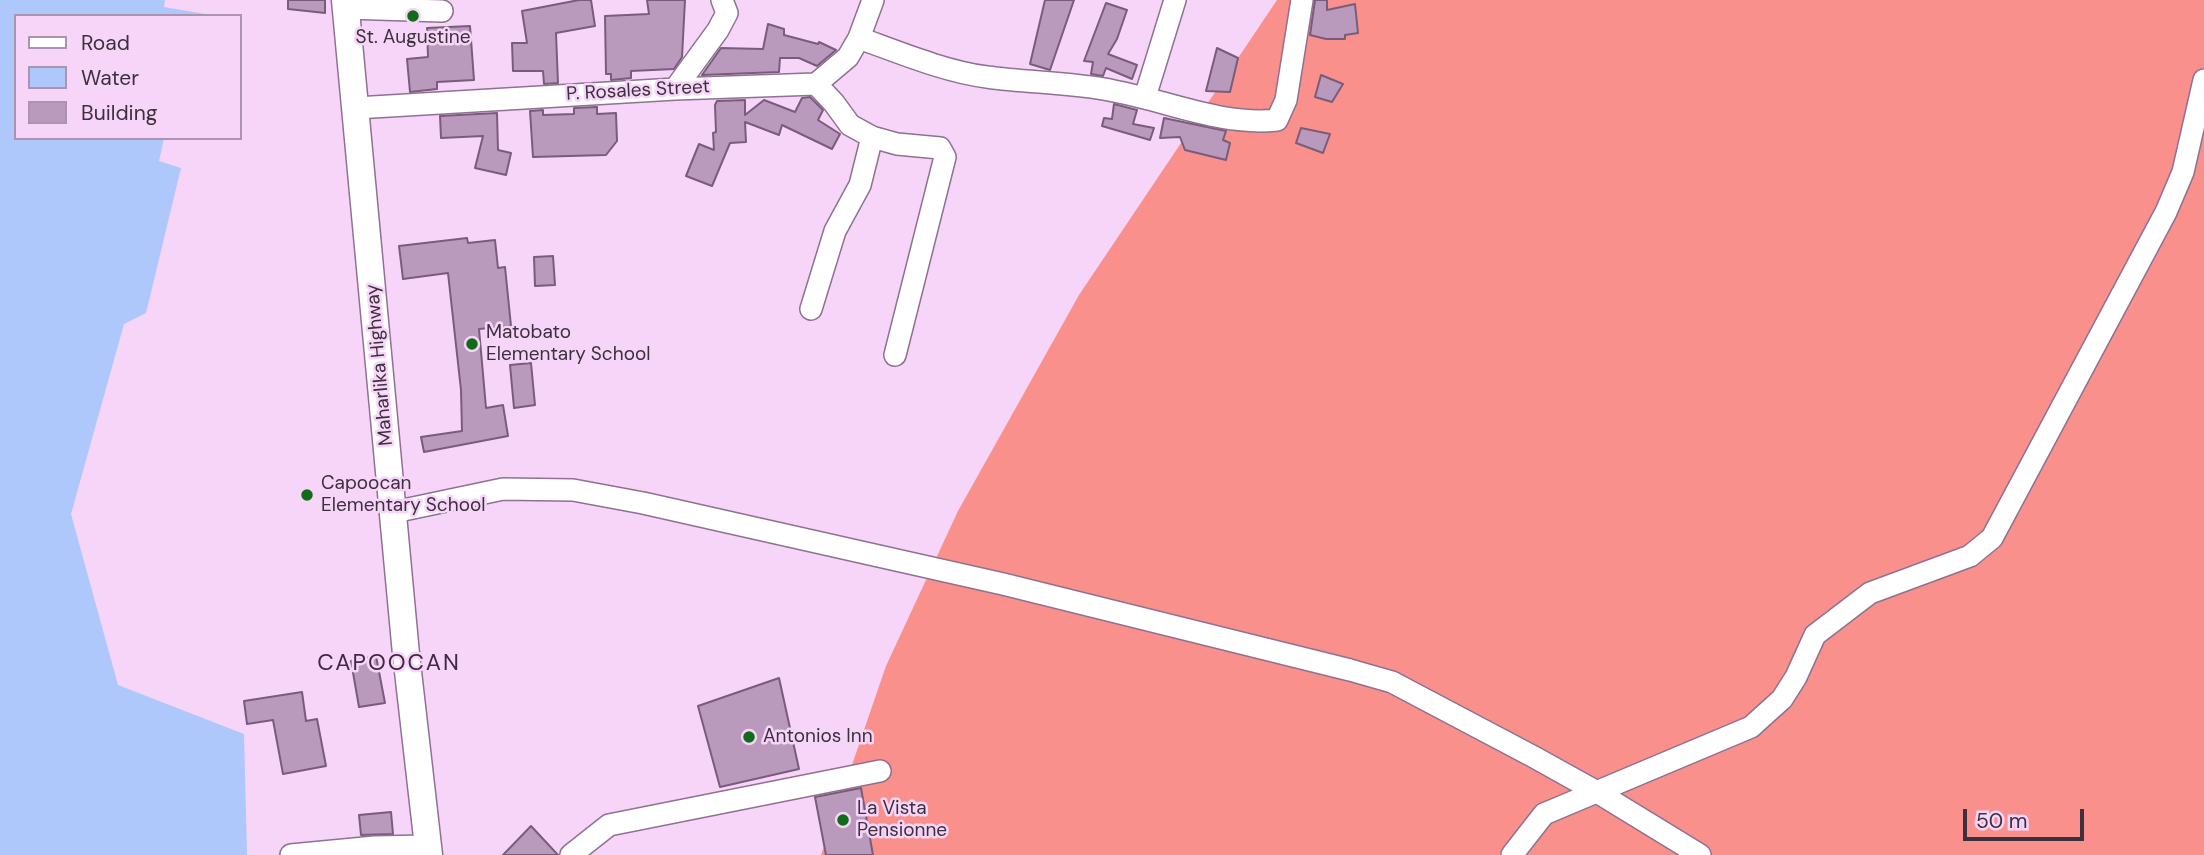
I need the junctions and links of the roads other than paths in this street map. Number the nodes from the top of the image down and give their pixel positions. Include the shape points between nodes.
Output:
1 (722, 0) edge
2 (873, 0) edge
3 (1174, 0) edge
4 (1302, 0) edge
5 (345, 4) edge
6 (442, 11) dead end
7 (859, 38) junction
8 (2204, 80) edge
9 (816, 84) junction
10 (675, 89) junction
11 (1145, 97) junction
12 (356, 108) junction
13 (872, 137) junction
14 (811, 309) dead end
15 (895, 355) dead end
16 (394, 512) junction
17 (880, 771) dead end
18 (1597, 792) junction
19 (429, 850) edge
20 (291, 855) edge
21 (571, 855) edge
22 (1512, 855) edge
23 (1700, 855) edge

1 - 10 street via 727,13
2 - 7 street
3 - 11 street
4 - 11 street via 1286,100 1277,120 1252,123
5 - 6 street
5 - 12 main road, Maharlika Highway
7 - 9 street via 848,57
7 - 11 street via 984,77 1082,84
8 - 18 street via 2183,172 2166,212 1992,538 1970,556 1870,593 1815,635 1782,699 1751,727
9 - 10 street, P. Rosales Street
9 - 13 street via 850,125
10 - 12 street, P. Rosales Street
12 - 16 main road, Maharlika Highway
13 - 14 street via 860,185 835,231
13 - 15 street via 940,148 945,157
16 - 18 street via 503,489 573,490 992,581 1392,682
16 - 19 main road, Maharlika Highway
17 - 21 street via 609,825
18 - 22 street via 1544,814
18 - 23 street
19 - 20 street via 375,847

